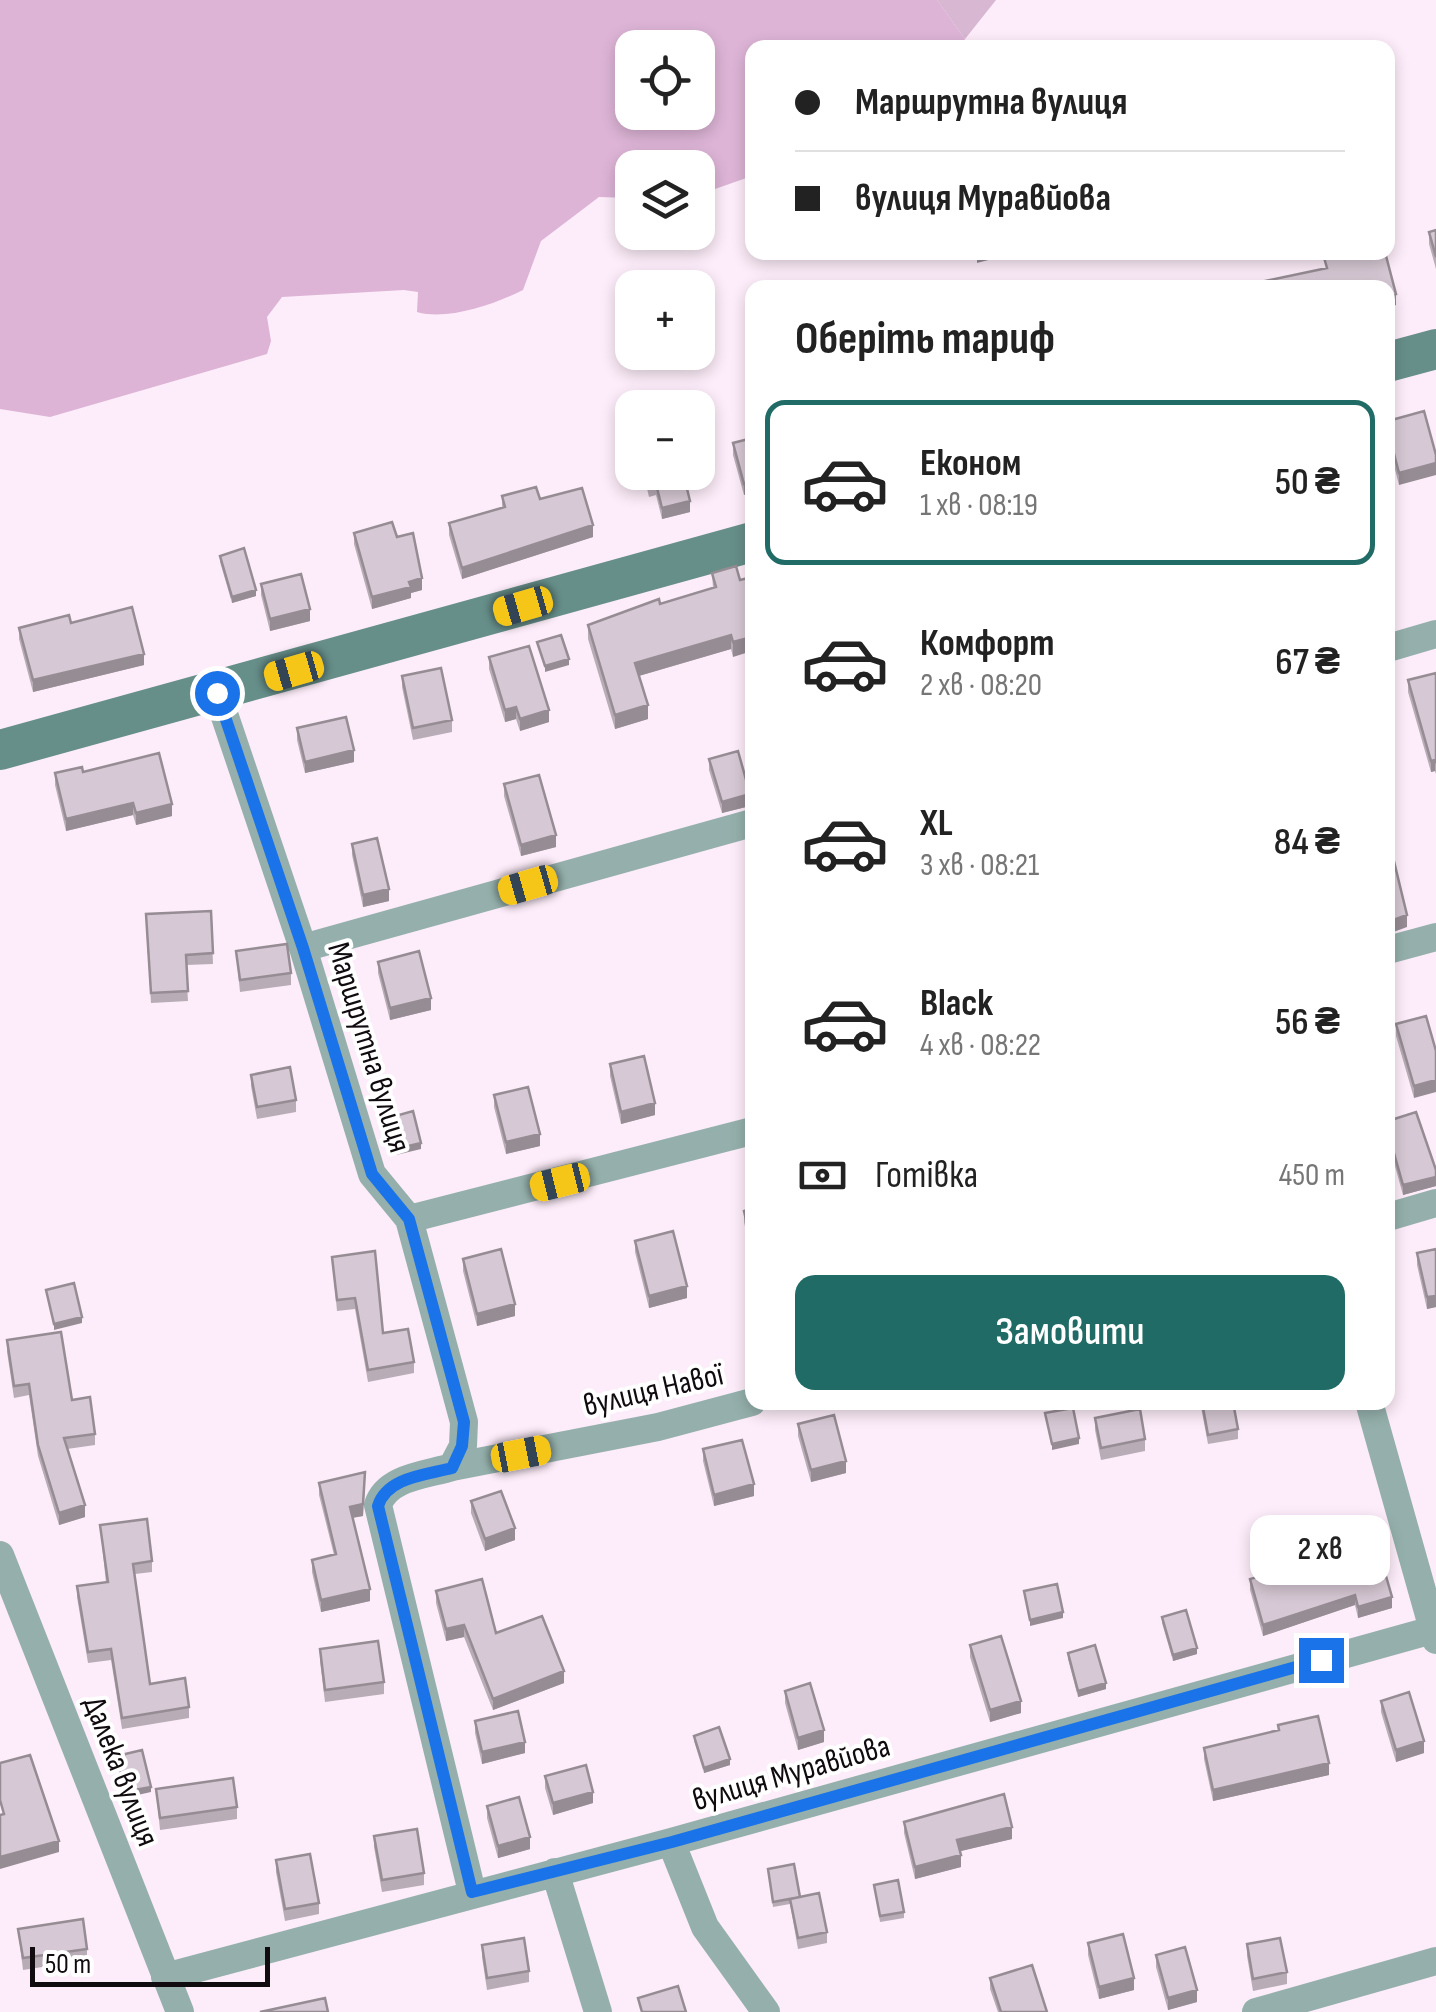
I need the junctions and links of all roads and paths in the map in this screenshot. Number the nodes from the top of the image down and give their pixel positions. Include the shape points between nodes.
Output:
1 (1436, 349) edge
2 (1395, 360) edge
3 (745, 544) edge
4 (1436, 634) edge
5 (1395, 646) edge
6 (217, 693) junction
7 (0, 750) edge
8 (745, 825) edge
9 (1436, 937) edge
10 (303, 948) junction
11 (1395, 948) edge
12 (745, 1134) edge
13 (1436, 1203) edge
14 (1395, 1215) edge
15 (409, 1219) junction
16 (745, 1404) edge
17 (1371, 1410) edge
18 (452, 1468) junction
19 (0, 1555) edge
20 (1435, 1633) edge
21 (672, 1842) junction
22 (555, 1872) junction
23 (472, 1892) junction
24 (1436, 1961) edge
25 (164, 1977) junction
26 (180, 2012) edge
27 (598, 2012) edge
28 (766, 2012) edge
29 (1256, 2012) edge

1 - 2 street
3 - 6 street
4 - 5 street
6 - 7 street
6 - 10 street, Маршрутна вулиця
8 - 10 street
9 - 11 street
10 - 15 street, Маршрутна вулиця via 372,1174
12 - 15 street
13 - 14 street
15 - 18 street, Маршрутна вулиця via 464,1422
16 - 18 street, вулиця Навої
17 - 20 street
18 - 23 street via 394,1484 378,1506
19 - 25 street, Далека вулиця
20 - 21 street, вулиця Муравйова
21 - 22 street, вулиця Муравйова
21 - 28 street via 705,1928
22 - 23 street, вулиця Муравйова
22 - 27 street
23 - 25 street, вулиця Муравйова
24 - 29 street
25 - 26 street, Далека вулиця

